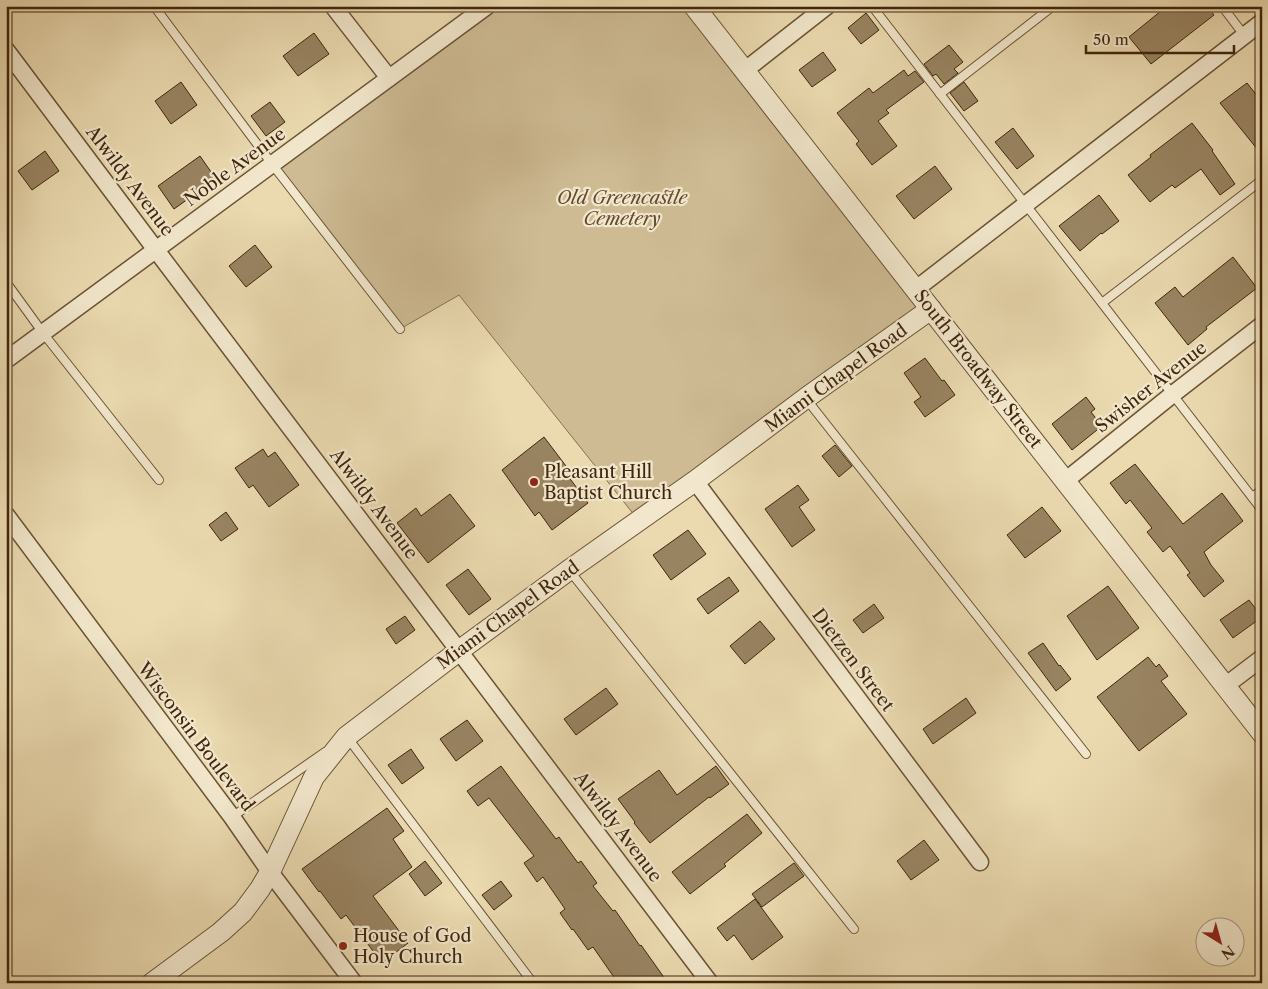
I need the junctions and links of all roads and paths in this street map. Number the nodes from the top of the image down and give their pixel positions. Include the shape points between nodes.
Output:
1 (154, 6) edge
2 (333, 6) edge
3 (487, 6) edge
4 (694, 6) edge
5 (827, 6) edge
6 (872, 6) edge
7 (1053, 6) edge
8 (1222, 6) edge
9 (1262, 22) edge
10 (1244, 35) junction
11 (6, 50) edge
12 (744, 71) junction
13 (389, 78) junction
14 (940, 94) junction
15 (272, 164) junction
16 (1262, 180) edge
17 (1026, 205) junction
18 (156, 250) junction
19 (6, 282) edge
20 (916, 289) junction
21 (1102, 303) junction
22 (931, 309) junction
23 (1262, 325) edge
24 (400, 329) dead end
25 (43, 332) junction
26 (6, 360) edge
27 (1173, 394) junction
28 (806, 398) junction
29 (159, 480) dead end
30 (695, 481) junction
31 (1065, 481) junction
32 (1262, 490) edge
33 (1252, 497) junction
34 (1262, 510) edge
35 (6, 515) edge
36 (569, 570) junction
37 (460, 650) junction
38 (1262, 658) edge
39 (1225, 686) junction
40 (1262, 733) edge
41 (346, 737) junction
42 (1086, 754) dead end
43 (232, 817) junction
44 (980, 862) dead end
45 (270, 872) junction
46 (854, 929) dead end
47 (152, 983) edge
48 (354, 983) edge
49 (533, 983) edge
50 (710, 983) edge

1 - 15 lane
2 - 13 street
3 - 13 street, Noble Avenue
4 - 12 street, South Broadway Street
5 - 12 street
6 - 14 lane
7 - 14 lane
8 - 10 lane
9 - 10 street
10 - 17 street
11 - 18 street, Alwildy Avenue
12 - 20 street, South Broadway Street
13 - 15 street, Noble Avenue
14 - 17 lane
15 - 18 street, Noble Avenue
15 - 24 lane
16 - 21 lane
17 - 20 street
17 - 21 lane
18 - 25 street, Noble Avenue
18 - 37 street, Alwildy Avenue
19 - 25 lane
20 - 22 street, South Broadway Street
21 - 27 lane
22 - 28 street, Miami Chapel Road
22 - 31 street, South Broadway Street
23 - 27 street, Swisher Avenue
25 - 26 street, Noble Avenue
25 - 29 lane
27 - 31 street, Swisher Avenue
27 - 33 lane
28 - 30 street, Miami Chapel Road
28 - 42 lane
30 - 36 street, Miami Chapel Road
30 - 44 street, Dietzen Street
31 - 39 street, South Broadway Street
32 - 33 lane
33 - 34 lane
35 - 43 street, Wisconsin Boulevard
36 - 37 street, Miami Chapel Road
36 - 46 lane
37 - 41 street, Miami Chapel Road
37 - 50 street, Alwildy Avenue
38 - 39 street
39 - 40 street, South Broadway Street
41 - 43 lane
41 - 45 street, Miami Chapel Road via 314,777
41 - 49 lane
43 - 45 street, Wisconsin Boulevard
45 - 47 street, Miami Chapel Road via 242,912 221,932
45 - 48 street, Wisconsin Boulevard

